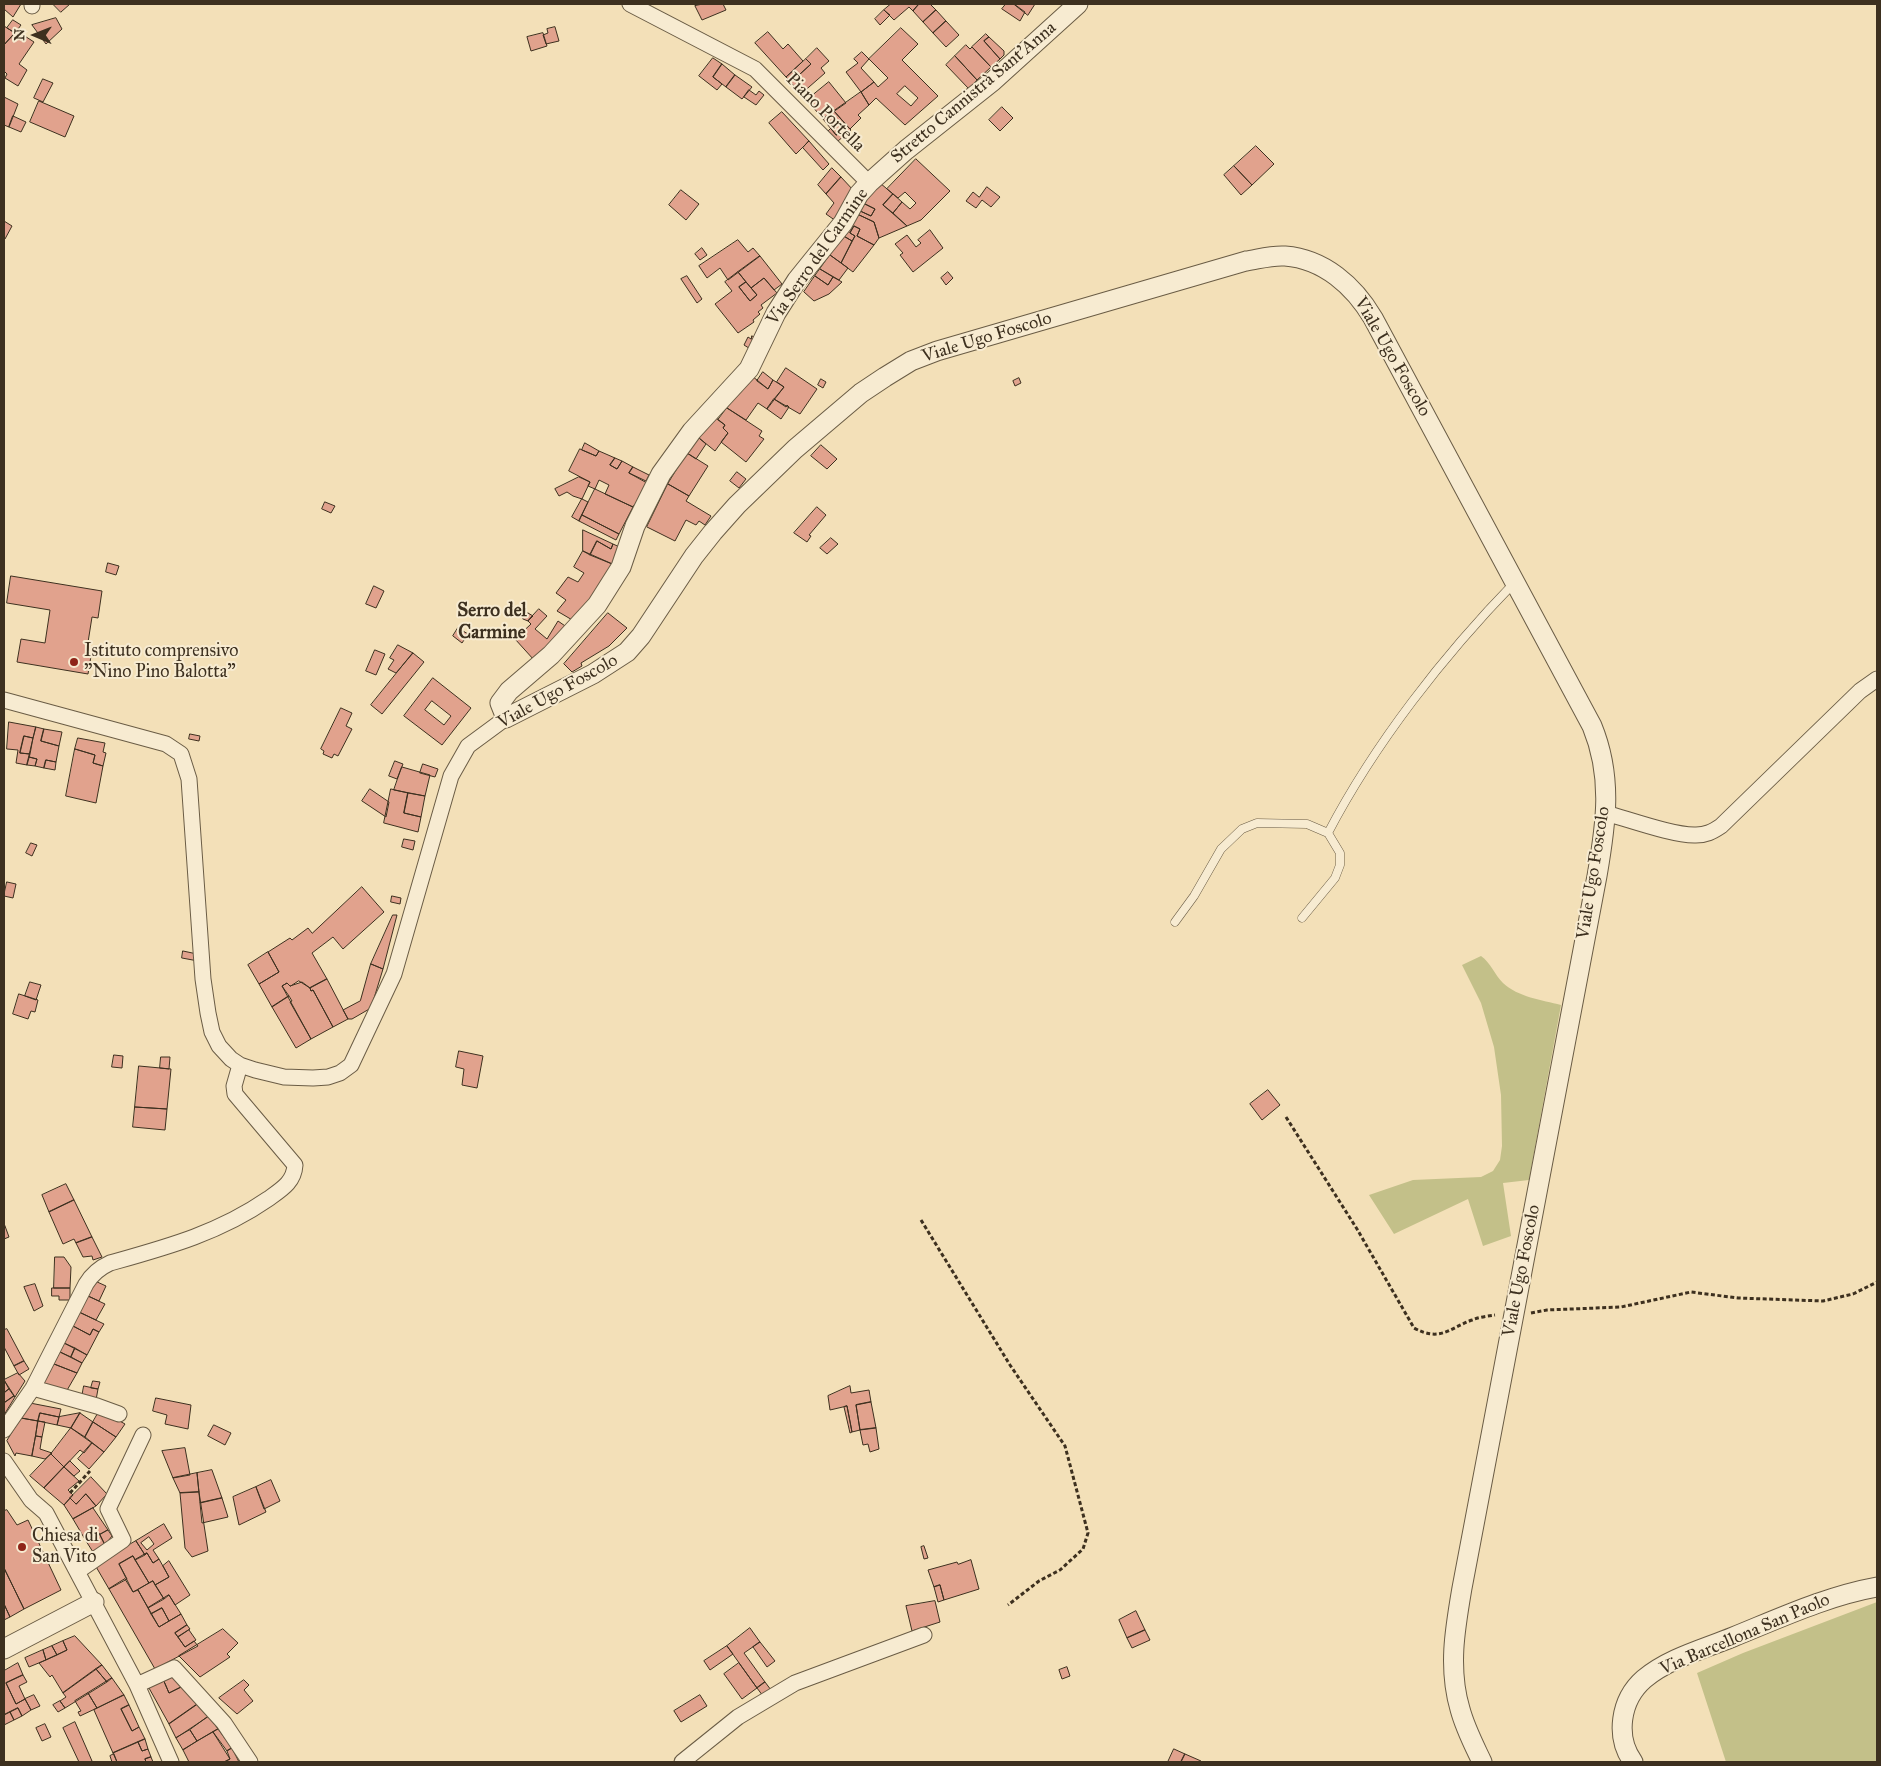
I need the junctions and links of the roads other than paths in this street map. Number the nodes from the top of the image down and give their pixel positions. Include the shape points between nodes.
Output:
1 (630, 4) edge
2 (1078, 4) edge
3 (869, 183) junction
4 (1515, 582) junction
5 (1877, 678) edge
6 (4, 700) edge
7 (506, 718) junction
8 (1605, 813) junction
9 (1328, 833) junction
10 (1302, 918) dead end
11 (1175, 922) dead end
12 (240, 1065) junction
13 (33, 1388) junction
14 (119, 1414) dead end
15 (4, 1430) edge
16 (143, 1435) dead end
17 (4, 1461) edge
18 (78, 1571) junction
19 (1877, 1587) edge
20 (94, 1602) junction
21 (924, 1634) dead end
22 (4, 1649) edge
23 (137, 1686) junction
24 (172, 1762) edge
25 (250, 1762) edge
26 (682, 1762) edge
27 (1482, 1762) edge
28 (1633, 1762) edge

1 - 3 street, Piano Portella via 755,69
2 - 3 street, Stretto Cannistrà Sant'Anna via 994,81
3 - 7 street, Via Serro del Carmine via 821,253 797,280 748,369 692,431 661,474 635,526 621,567 597,605 557,649 509,691 500,703
4 - 7 street, Viale Ugo Foscolo via 1365,304 1338,276 1321,266 1294,257 1269,257 937,352 899,367 861,393 795,449 737,506 694,556 627,652 593,674
4 - 8 street, Viale Ugo Foscolo via 1599,742 1605,772
4 - 9 lane via 1455,647 1415,698
5 - 8 street via 1710,833 1681,834
6 - 12 street via 157,740 181,754 189,779 208,1013 219,1046 224,1054
7 - 12 street, Viale Ugo Foscolo via 468,746 451,776 394,974 351,1065 340,1073 313,1078 277,1075
8 - 27 street, Viale Ugo Foscolo via 1597,876 1454,1642 1455,1685 1460,1709
9 - 10 lane via 1340,853 1340,865 1336,878
9 - 11 lane via 1307,824 1257,823 1242,829 1221,849
12 - 13 street via 235,1094 295,1165 290,1182 222,1227 100,1268 86,1284
13 - 14 street
13 - 15 street
16 - 18 street via 108,1509 123,1540
17 - 18 street via 31,1500 46,1513
18 - 20 street
19 - 28 street, Via Barcellona San Paolo via 1815,1604 1672,1662 1644,1679 1630,1696 1623,1718 1624,1745
20 - 22 street
20 - 23 street
21 - 26 street via 795,1683 738,1717
23 - 24 street
23 - 25 street via 174,1668 224,1723

